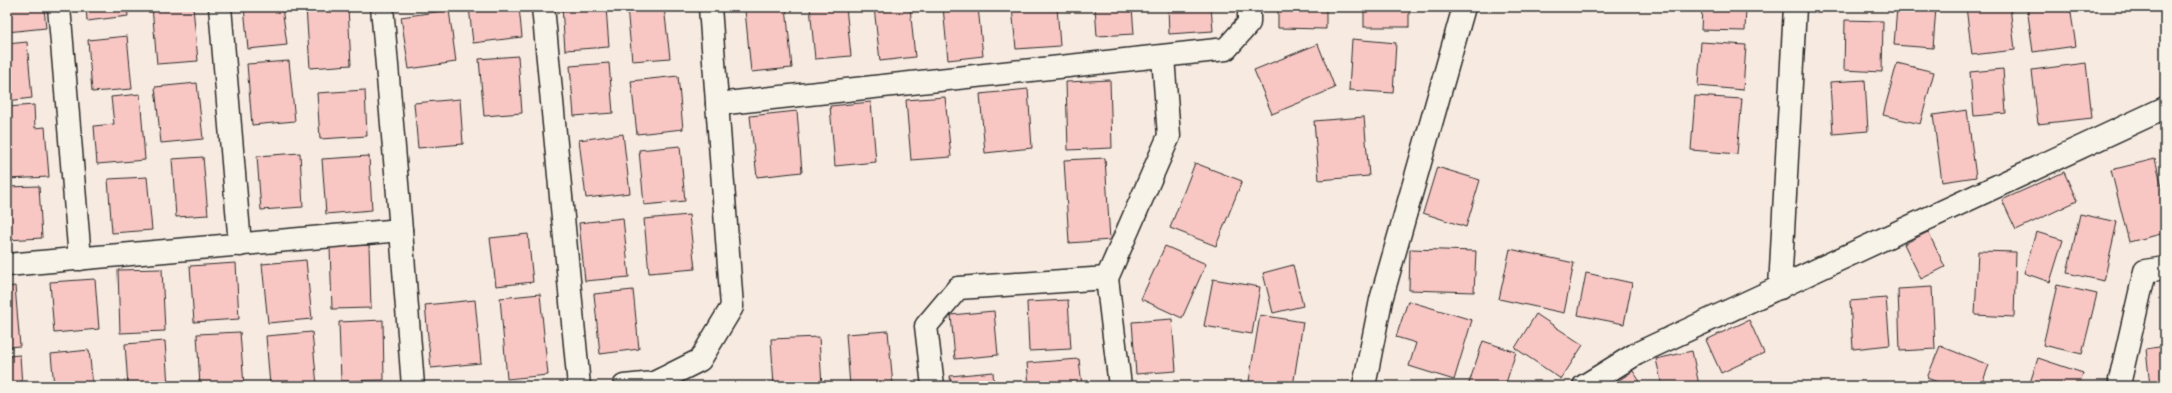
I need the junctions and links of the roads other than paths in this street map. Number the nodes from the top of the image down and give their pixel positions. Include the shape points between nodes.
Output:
1 (59, 7) edge
2 (220, 7) edge
3 (382, 7) edge
4 (543, 7) edge
5 (710, 7) edge
6 (1249, 7) edge
7 (1464, 7) edge
8 (1795, 7) edge
9 (1163, 58) junction
10 (717, 104) junction
11 (2165, 108) edge
12 (401, 230) junction
13 (240, 244) junction
14 (80, 258) junction
15 (7, 265) edge
16 (2165, 268) edge
17 (1107, 278) junction
18 (1780, 288) junction
19 (413, 386) edge
20 (579, 386) edge
21 (624, 386) edge
22 (933, 386) edge
23 (1120, 386) edge
24 (1364, 386) edge
25 (1584, 386) edge
26 (2120, 386) edge

1 - 14 lane
2 - 13 lane
3 - 12 lane
4 - 20 lane
5 - 10 lane
6 - 9 lane via 1249,23 1226,50
7 - 24 lane via 1380,300
8 - 18 lane
9 - 10 lane
9 - 17 lane via 1169,136
10 - 21 lane via 732,307 700,360 654,383
11 - 18 lane
12 - 13 lane
12 - 19 lane
13 - 14 lane
14 - 15 lane
16 - 26 lane via 2145,271
17 - 22 lane via 958,288 926,326
17 - 23 lane
18 - 25 lane via 1636,354

